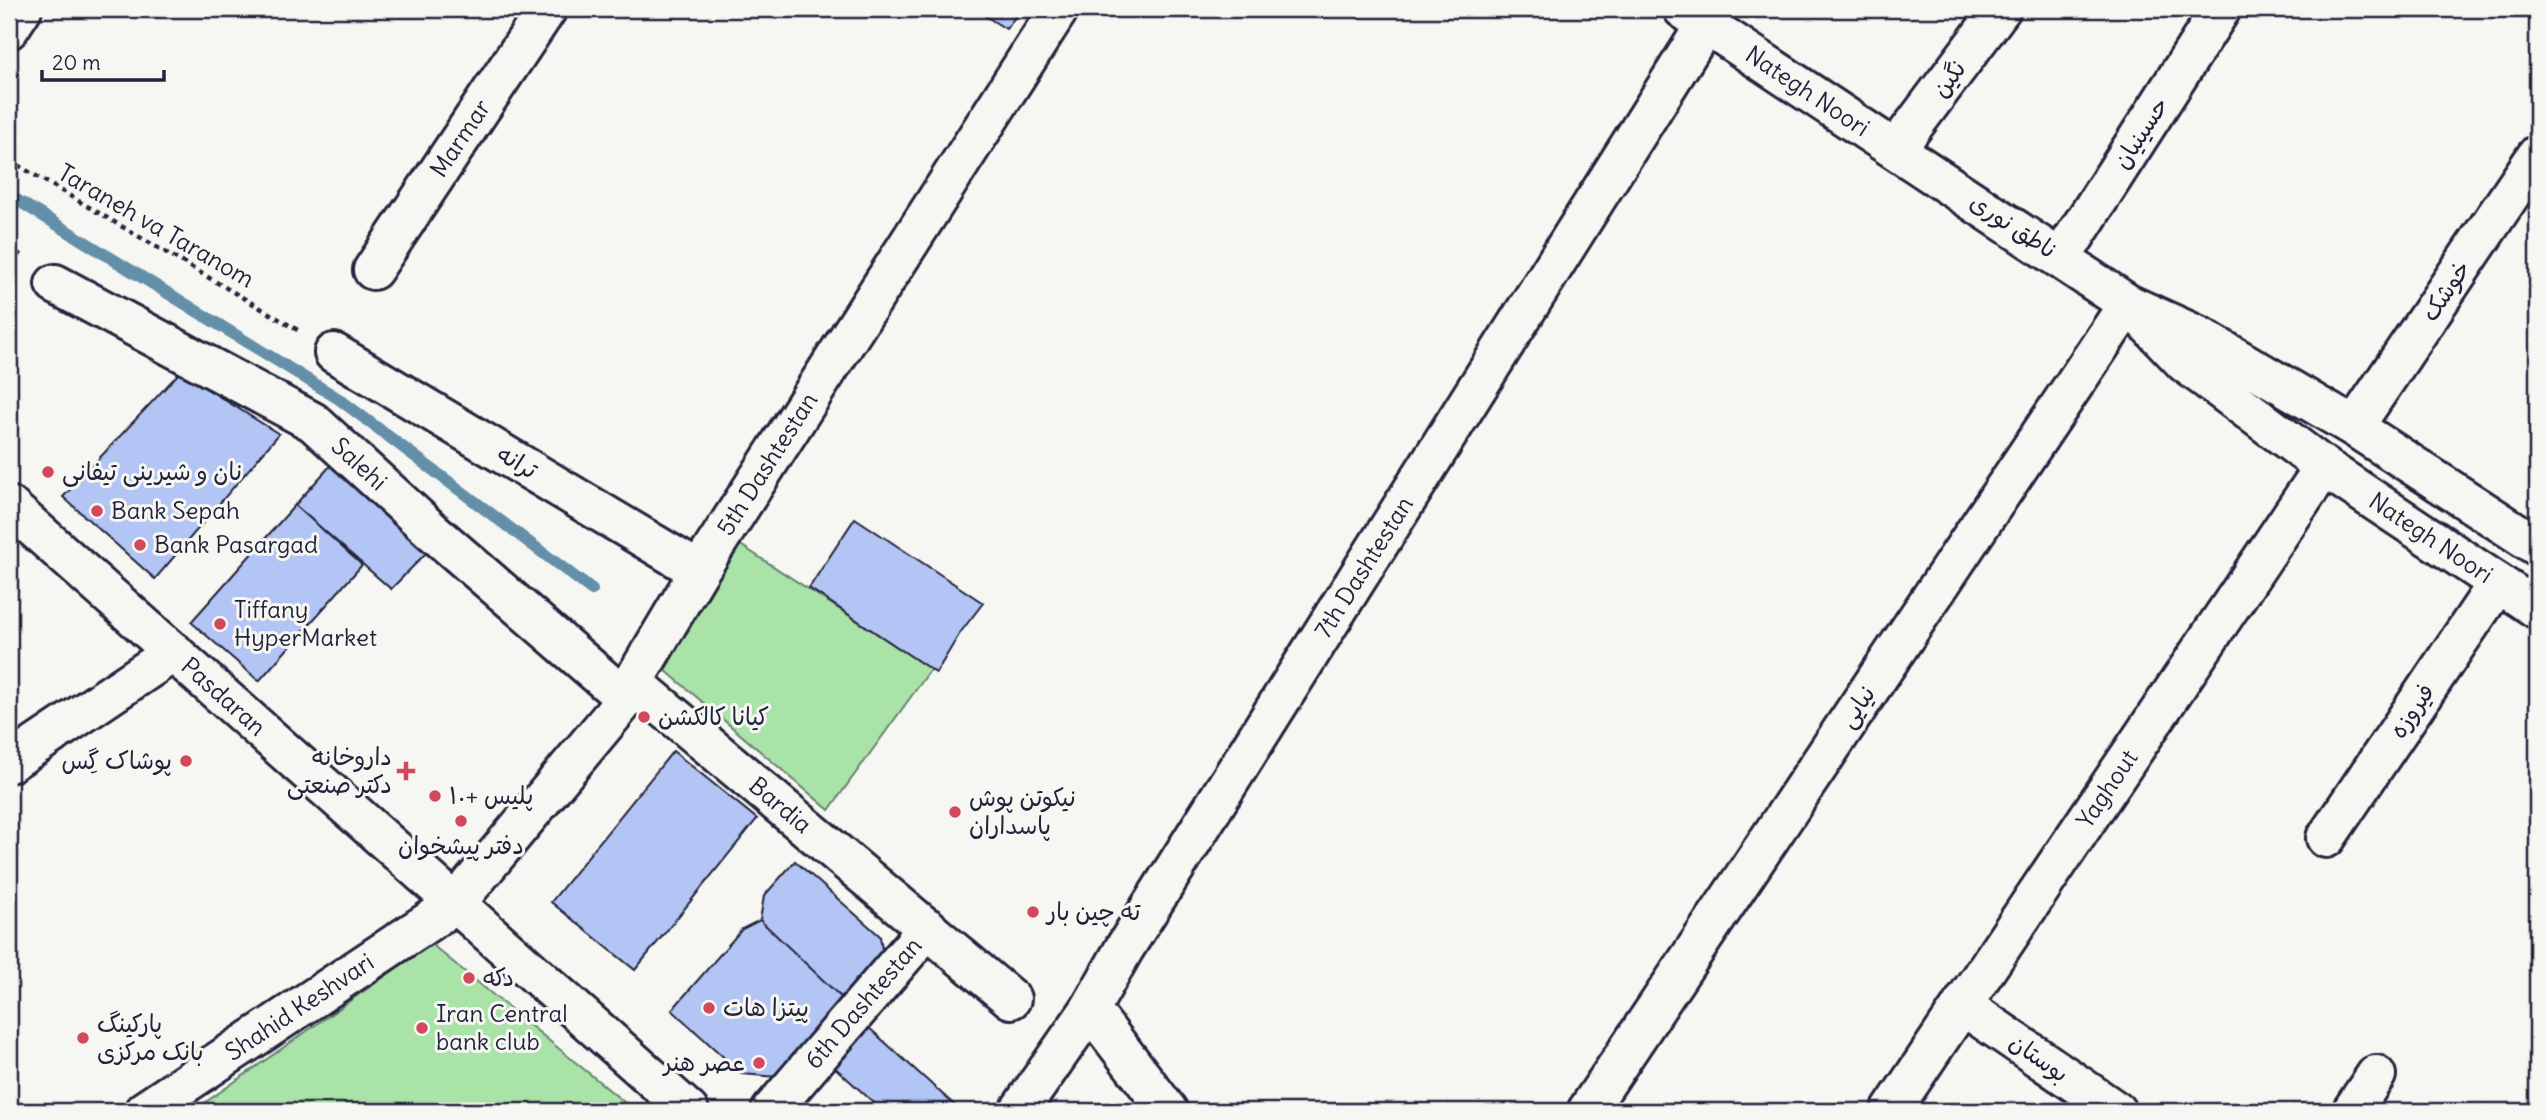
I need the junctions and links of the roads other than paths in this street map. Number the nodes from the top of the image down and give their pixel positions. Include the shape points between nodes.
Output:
1 (22, 9) edge
2 (547, 9) edge
3 (1059, 9) edge
4 (2000, 9) edge
5 (2221, 9) edge
6 (1695, 16) edge
7 (9, 29) edge
8 (1896, 149) junction
9 (2537, 155) edge
10 (2061, 258) junction
11 (373, 270) dead end
12 (55, 284) dead end
13 (2128, 303) junction
14 (334, 353) dead end
15 (2354, 427) junction
16 (2324, 467) junction
17 (9, 506) edge
18 (2537, 546) edge
19 (699, 571) junction
20 (2498, 583) junction
21 (2537, 609) edge
22 (174, 652) junction
23 (630, 690) junction
24 (9, 763) edge
25 (2326, 838) dead end
26 (456, 904) junction
27 (928, 928) junction
28 (1011, 999) dead end
29 (1962, 1005) junction
30 (1090, 1009) junction
31 (2376, 1075) dead end
32 (144, 1111) edge
33 (689, 1111) edge
34 (771, 1111) edge
35 (1020, 1111) edge
36 (1168, 1111) edge
37 (1587, 1111) edge
38 (1891, 1111) edge
39 (2116, 1111) edge
40 (2352, 1111) edge

1 - 7 street
2 - 11 street, Marmar
3 - 19 street, 5th Dashtestan
4 - 8 street, نگین
5 - 10 street, حسینیان
6 - 8 street, Nategh Noori
6 - 30 street, 7th Dashtestan
8 - 10 street, ناطق نوری
9 - 15 street, خوشک
10 - 13 street, ناطق نوری
12 - 23 street, Salehi via 313,422 431,530
13 - 15 street, ناطق نوری via 2199,336
13 - 16 street, ناطق نوری via 2185,363
13 - 37 street, نیایی
14 - 19 street, ترانه
15 - 18 street, Nategh Noori
16 - 20 street, Nategh Noori
16 - 29 street, Yaghout
17 - 22 street, Pasdaran
19 - 23 street, 5th Dashtestan
20 - 21 street, Nategh Noori
20 - 25 street, فیروزه
22 - 24 street
22 - 26 street, Pasdaran
23 - 26 street, 5th Dashtestan
23 - 27 street, Bardia
26 - 32 street, Shahid Keshvari
26 - 33 street, Pasdaran
27 - 28 street, Bardia
27 - 34 street, 6th Dashtestan
29 - 38 street, Yaghout
29 - 39 street, بوستان
30 - 35 street, 7th Dashtestan
30 - 36 street
31 - 40 street

